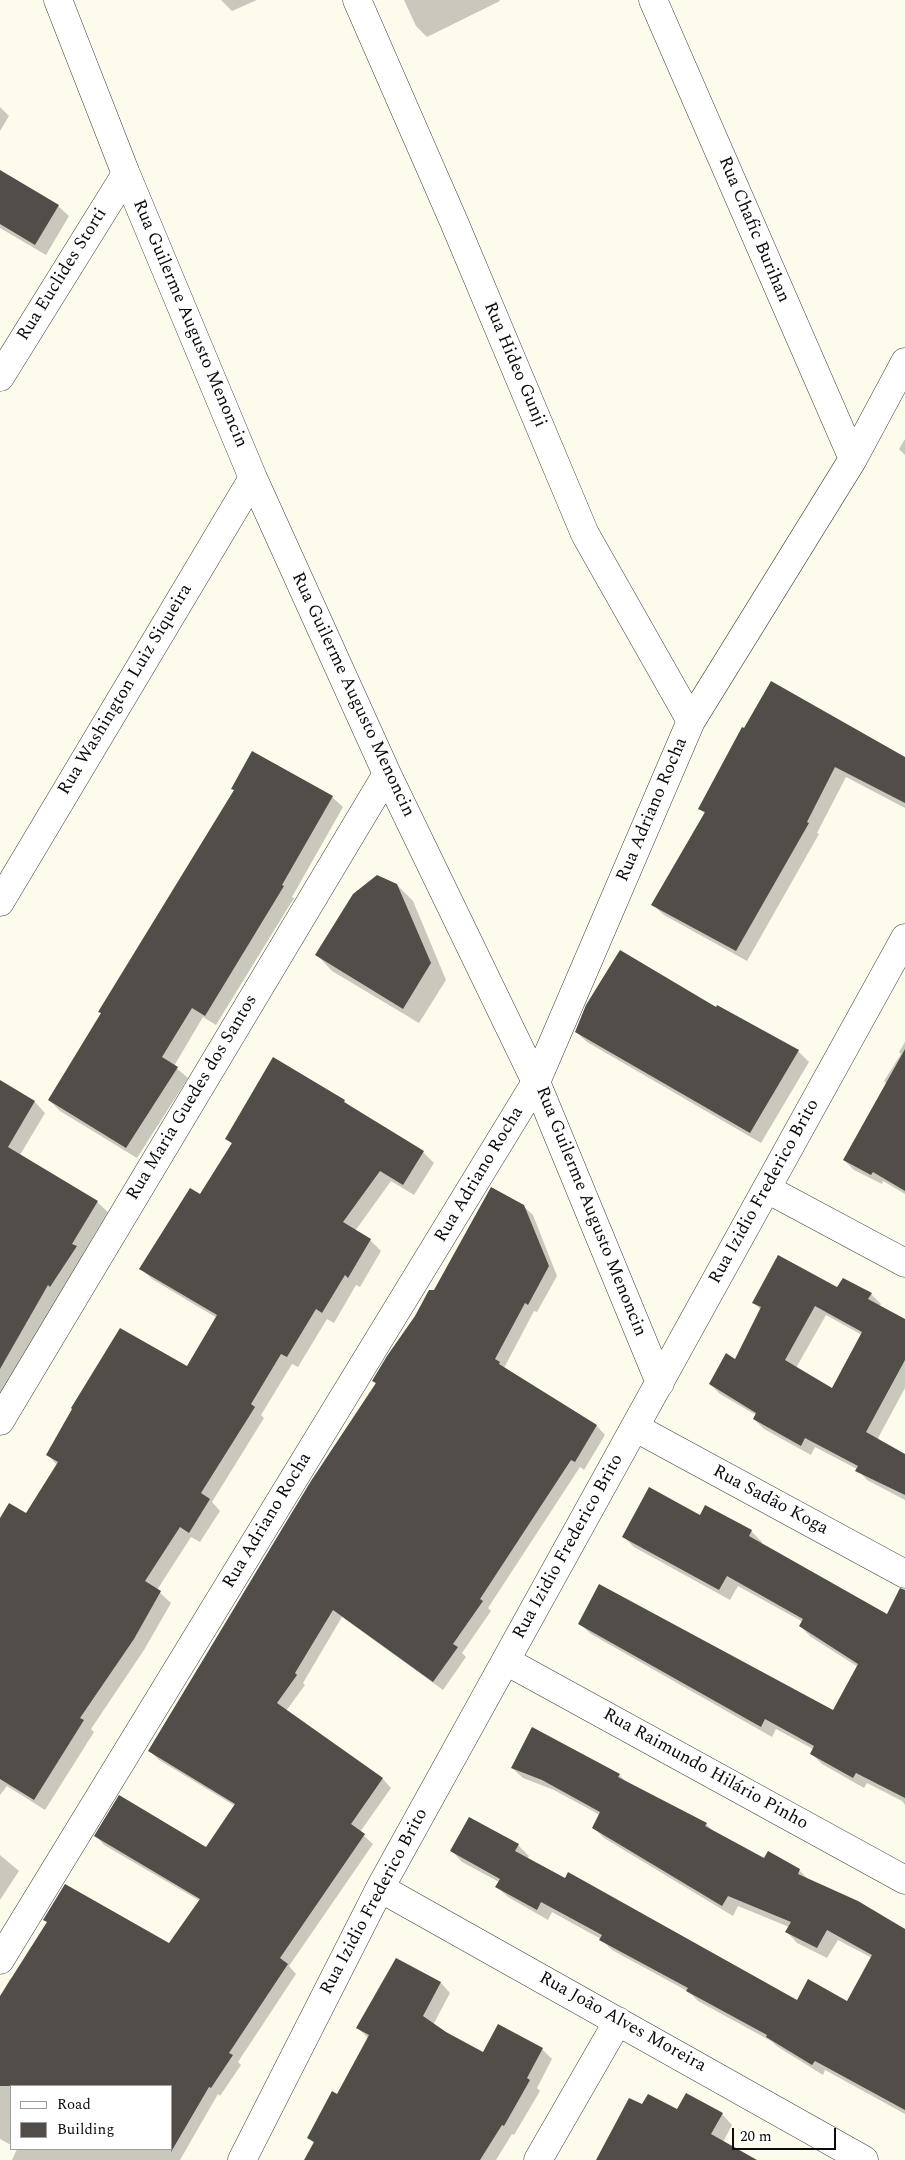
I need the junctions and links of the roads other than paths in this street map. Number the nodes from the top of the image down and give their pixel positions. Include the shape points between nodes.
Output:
1 (58, 0) edge
2 (357, 0) edge
3 (653, 0) edge
4 (126, 174) junction
5 (905, 362) edge
6 (0, 377) edge
7 (853, 459) junction
8 (253, 478) junction
9 (691, 721) junction
10 (387, 774) junction
11 (0, 902) edge
12 (904, 941) edge
13 (536, 1082) junction
14 (767, 1189) junction
15 (905, 1263) edge
16 (660, 1383) junction
17 (0, 1421) edge
18 (636, 1428) junction
19 (905, 1574) edge
20 (506, 1661) junction
21 (905, 1880) edge
22 (380, 1888) junction
23 (0, 1960) edge
24 (618, 2021) junction
25 (853, 2157) edge
26 (242, 2160) edge
27 (538, 2160) edge

1 - 4 street, Rua Guilerme Augusto Menoncin
2 - 9 street, Rua Hideo Gunji via 585,534
3 - 7 street, Rua Chafic Burihan
4 - 6 street, Rua Euclides Storti
4 - 8 street, Rua Guilerme Augusto Menoncin
5 - 7 street, Rua Adriano Rocha
7 - 9 street, Rua Adriano Rocha
8 - 10 street, Rua Guilerme Augusto Menoncin
8 - 11 street, Rua Washington Luiz Siqueira
9 - 13 street, Rua Adriano Rocha
10 - 13 street, Rua Guilerme Augusto Menoncin
10 - 17 street, Rua Maria Guedes dos Santos
12 - 14 street, Rua Izidio Frederico Brito
13 - 16 street, Rua Guilerme Augusto Menoncin
13 - 23 street, Rua Adriano Rocha
14 - 15 street
14 - 16 street, Rua Izidio Frederico Brito
16 - 18 street, Rua Izidio Frederico Brito
18 - 19 street, Rua Sadão Koga
18 - 20 street, Rua Izidio Frederico Brito
20 - 21 street, Rua Raimundo Hilário Pinho
20 - 22 street, Rua Izidio Frederico Brito
22 - 24 street, Rua João Alves Moreira
22 - 26 street, Rua Izidio Frederico Brito
24 - 25 street, Rua João Alves Moreira
24 - 27 street

